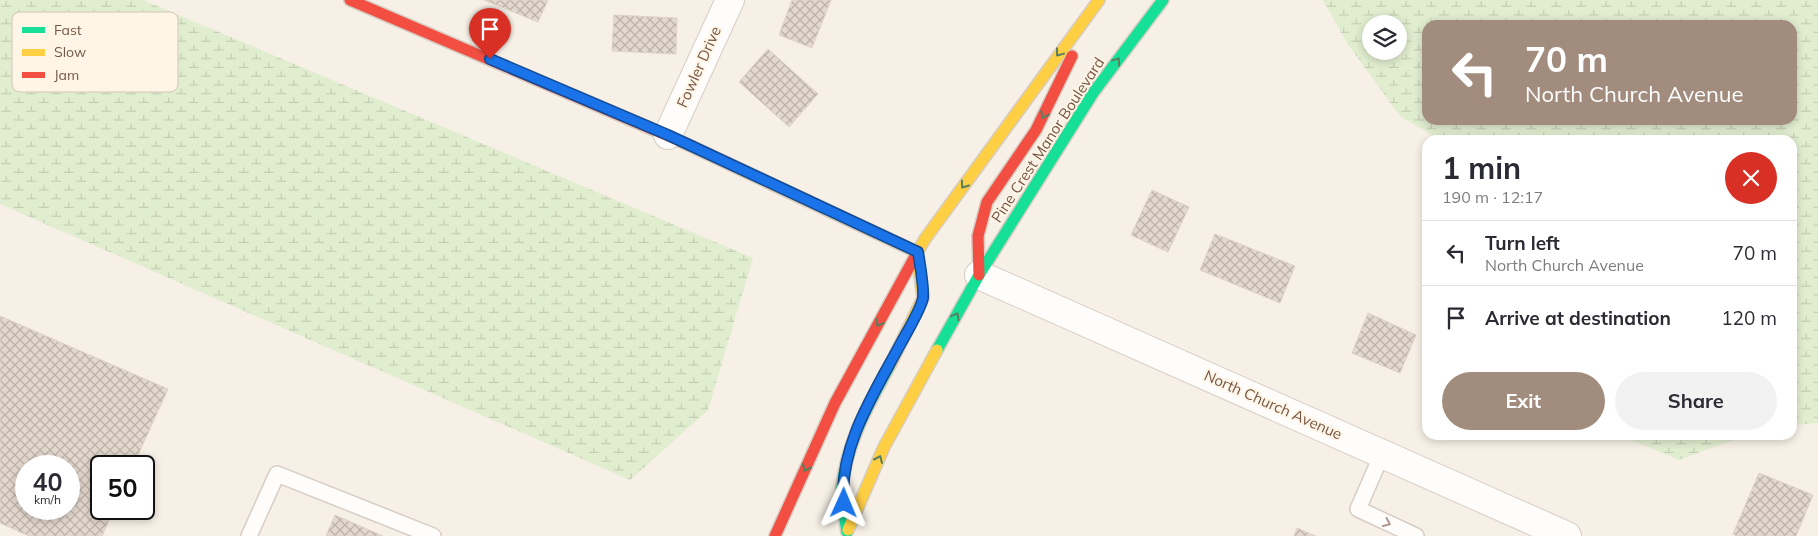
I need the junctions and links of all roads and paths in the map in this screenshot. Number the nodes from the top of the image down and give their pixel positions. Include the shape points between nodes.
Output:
1 (350, 0) edge
2 (730, 0) edge
3 (1163, 0) edge
4 (367, 3) edge
5 (1096, 3) edge
6 (668, 135) junction
7 (918, 252) junction
8 (979, 275) junction
9 (1382, 454) junction
10 (846, 534) edge
11 (249, 536) edge
12 (433, 536) edge
13 (775, 536) edge
14 (1416, 536) edge
15 (1568, 536) edge

1 - 4 main road
2 - 6 street, Fowler Drive
8 -> 3 main road, Pine Crest Manor Boulevard via 1093,93
4 - 6 main road
5 -> 7 main road, Pine Crest Manor Boulevard
5 -> 8 main road, Pine Crest Manor Boulevard via 1036,130 987,202 978,236
6 - 7 main road
7 - 10 main road, Pine Crest Manor Boulevard via 923,298 864,413 848,455 842,488
7 -> 13 main road, Pine Crest Manor Boulevard via 835,403
8 - 9 street, North Church Avenue
10 -> 8 main road, Pine Crest Manor Boulevard via 884,447
9 -> 14 lane via 1358,509
9 - 15 street, North Church Avenue
11 - 12 lane via 277,474

